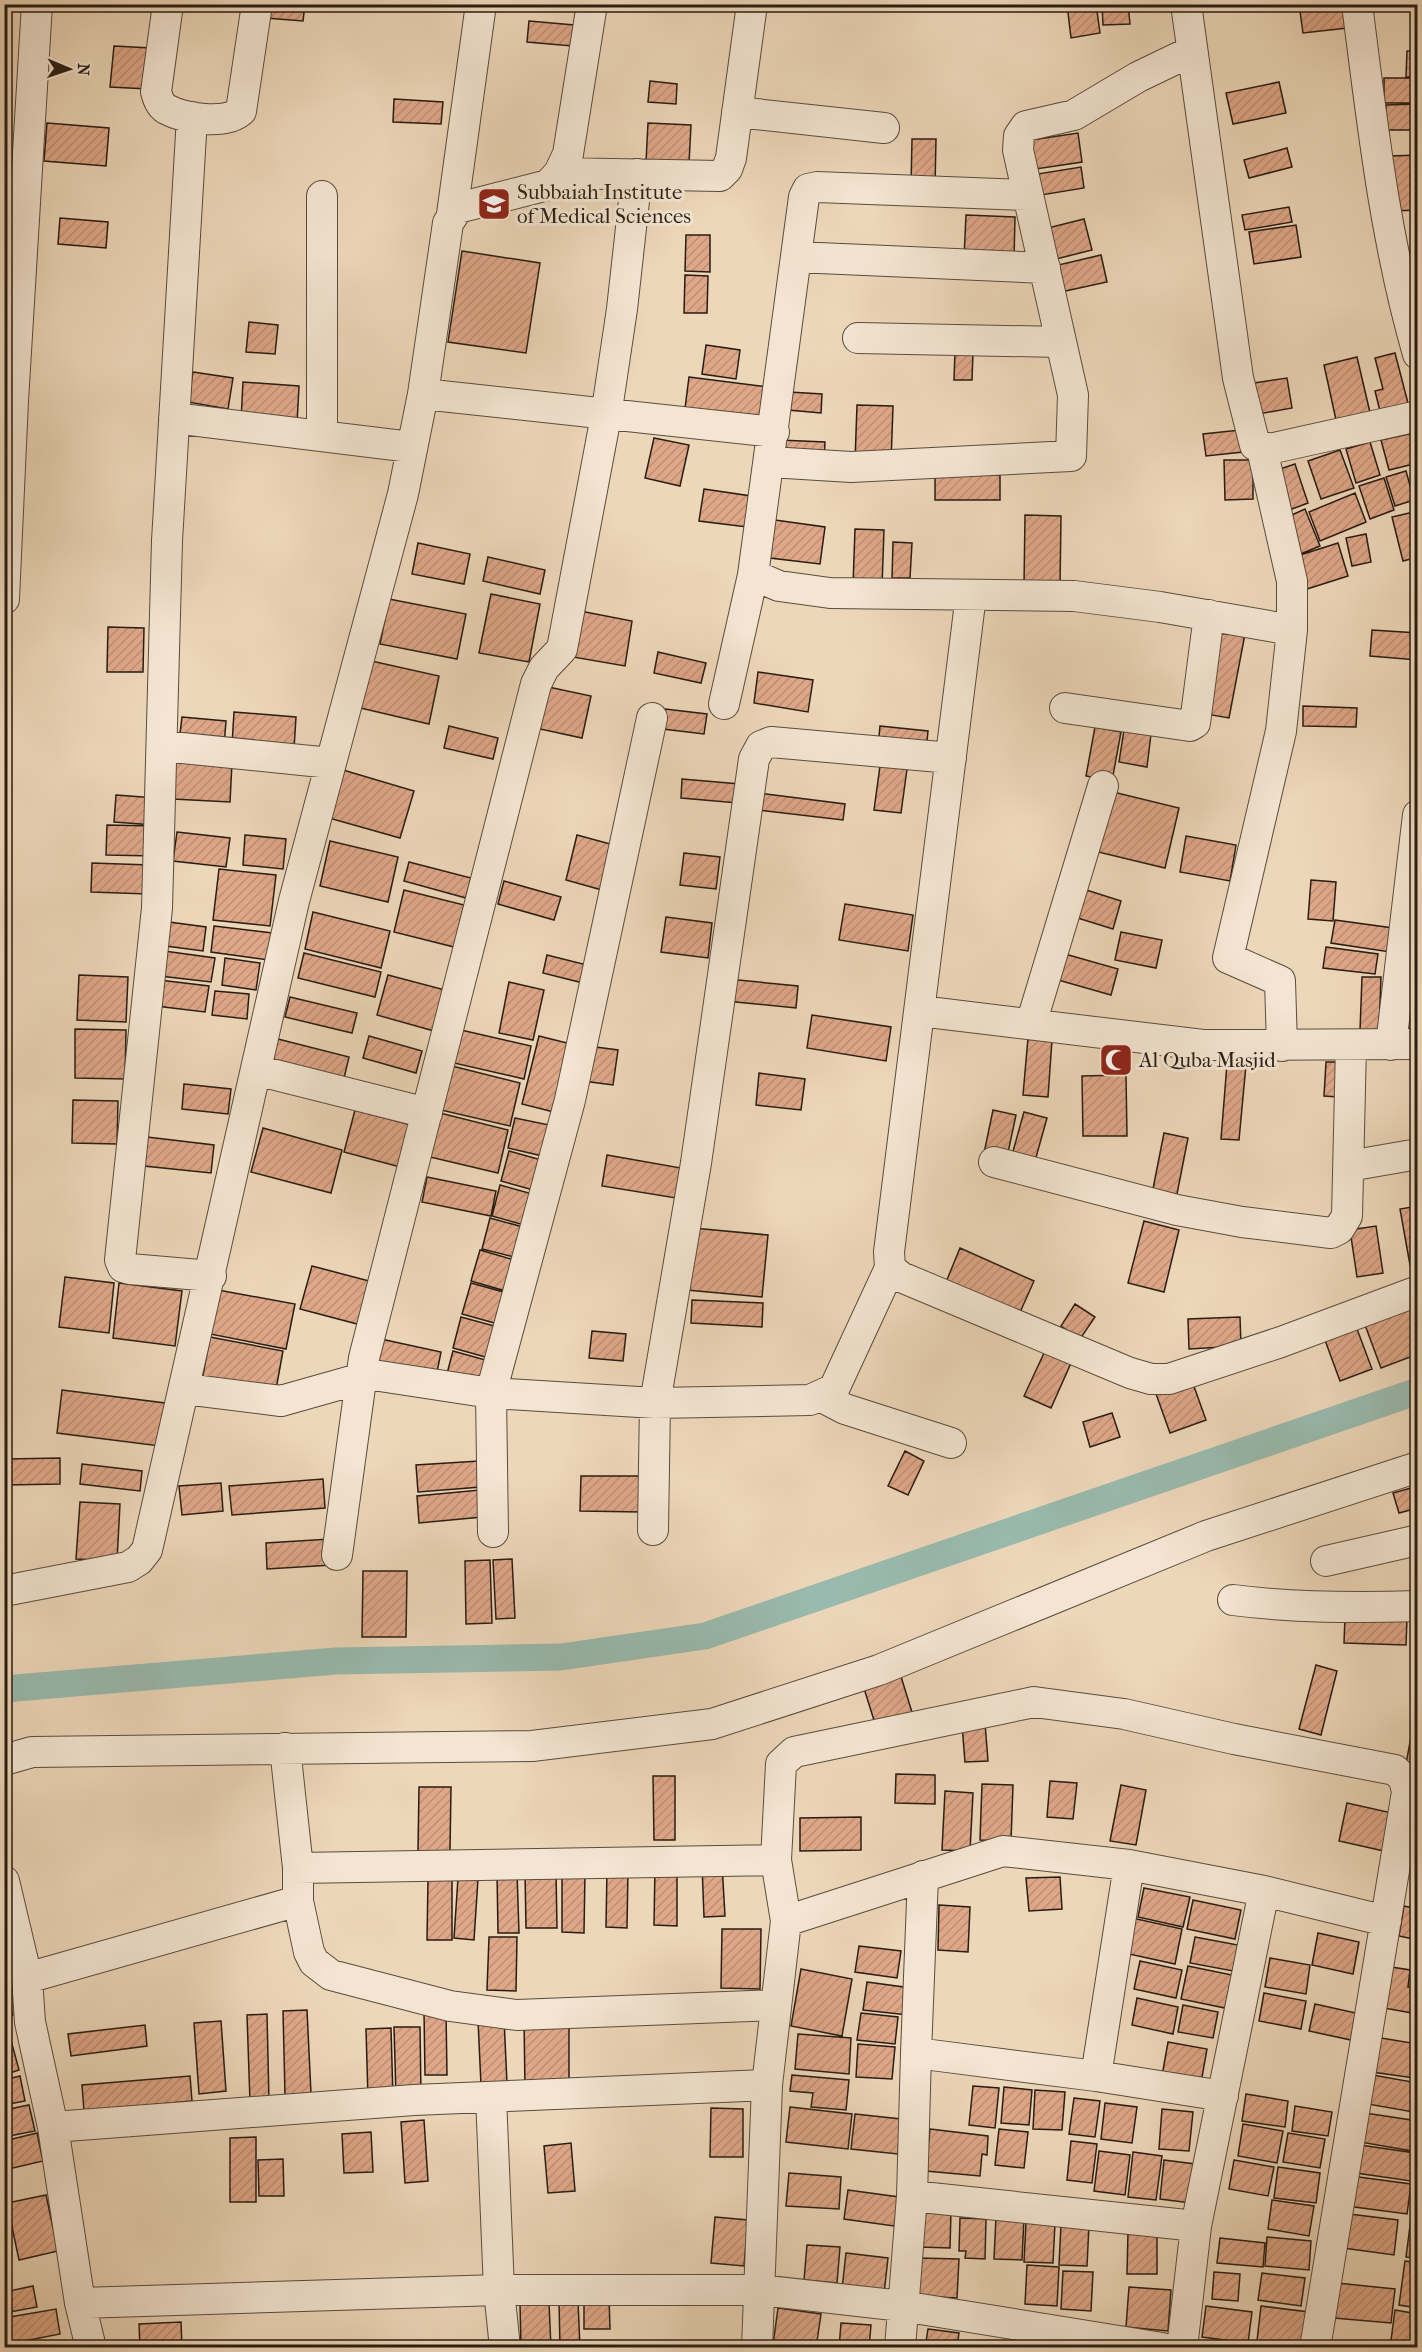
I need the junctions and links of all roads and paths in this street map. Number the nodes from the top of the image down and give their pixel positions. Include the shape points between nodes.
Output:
1 (37, 4) edge
2 (168, 4) edge
3 (257, 4) edge
4 (481, 4) edge
5 (591, 4) edge
6 (752, 4) edge
7 (1186, 4) edge
8 (1357, 4) edge
9 (1192, 51) junction
10 (737, 112) junction
11 (192, 117) junction
12 (884, 128) dead end
13 (559, 173) junction
14 (637, 174) junction
15 (1026, 195) junction
16 (322, 196) dead end
17 (452, 214) junction
18 (796, 257) junction
19 (1045, 268) junction
20 (12, 278) edge
21 (858, 338) dead end
22 (1061, 342) junction
23 (1418, 354) edge
24 (423, 394) junction
25 (606, 416) junction
26 (1418, 416) edge
27 (174, 418) junction
28 (774, 432) junction
29 (322, 436) junction
30 (411, 447) junction
31 (1262, 449) junction
32 (770, 462) junction
33 (753, 575) junction
34 (971, 595) junction
35 (4, 599) edge
36 (1209, 615) junction
37 (1292, 630) junction
38 (724, 704) dead end
39 (1065, 708) dead end
40 (652, 718) dead end
41 (162, 746) junction
42 (951, 758) junction
43 (331, 763) junction
44 (1103, 786) dead end
45 (1418, 815) edge
46 (920, 1011) junction
47 (1031, 1024) junction
48 (1404, 1045) edge
49 (1282, 1046) junction
50 (1351, 1046) junction
51 (256, 1070) junction
52 (428, 1113) junction
53 (1418, 1154) edge
54 (994, 1162) dead end
55 (1349, 1166) junction
56 (890, 1268) junction
57 (211, 1276) junction
58 (1418, 1291) edge
59 (361, 1377) junction
60 (185, 1389) junction
61 (491, 1393) junction
62 (822, 1397) junction
63 (655, 1403) junction
64 (951, 1443) dead end
65 (1418, 1467) edge
66 (653, 1530) dead end
67 (493, 1532) dead end
68 (1418, 1540) edge
69 (337, 1555) dead end
70 (1326, 1561) dead end
71 (4, 1591) edge
72 (1233, 1600) dead end
73 (1418, 1606) edge
74 (285, 1748) junction
75 (4, 1760) edge
76 (1411, 1779) edge
77 (776, 1860) junction
78 (1129, 1865) junction
79 (298, 1868) junction
80 (922, 1876) junction
81 (1264, 1892) junction
82 (6, 1897) edge
83 (298, 1901) junction
84 (786, 1921) junction
85 (1386, 1921) junction
86 (27, 1978) junction
87 (776, 2005) junction
88 (17, 2026) edge
89 (916, 2053) junction
90 (1096, 2076) junction
91 (767, 2085) junction
92 (1223, 2096) junction
93 (491, 2097) junction
94 (53, 2127) junction
95 (912, 2196) junction
96 (1196, 2226) junction
97 (499, 2290) junction
98 (760, 2290) junction
99 (80, 2303) junction
100 (902, 2306) junction
101 (1047, 2338) edge
102 (91, 2348) edge
103 (505, 2348) edge
104 (757, 2348) edge
105 (900, 2348) edge
106 (1162, 2348) edge
107 (1182, 2348) edge
108 (1315, 2348) edge

1 - 20 street
2 - 11 street via 156,92 165,108
3 - 11 street via 241,111 233,118
4 - 17 street
5 - 13 street via 568,154
6 - 10 street
7 - 9 street
8 - 23 street via 1378,176 1401,298
9 - 15 street via 1074,115 1026,126 1019,136 1018,150
9 - 31 street via 1238,378 1255,445
10 - 12 street
10 - 14 street via 731,158 720,176
11 - 27 street
13 - 14 street
13 - 17 street via 548,185 458,208
14 - 25 street
15 - 18 street via 808,189
15 - 19 street
16 - 29 street
17 - 24 street
18 - 19 street
18 - 28 street
19 - 22 street
20 - 35 street
21 - 22 street
22 - 32 street via 1073,395 1071,456 851,467
24 - 25 street
24 - 30 street
25 - 28 street
25 - 52 street via 562,649 544,668 536,684
26 - 31 street
27 - 29 street
27 - 41 street
28 - 32 street
29 - 30 street
30 - 43 street via 403,494
31 - 37 street via 1292,581
32 - 33 street
33 - 34 street via 779,586 830,593
33 - 38 street
34 - 36 street via 1074,596
34 - 42 street
36 - 37 street
36 - 39 street via 1194,723 1190,726
37 - 49 street via 1281,731 1228,958 1280,981
40 - 61 street via 570,1100
41 - 43 street
41 - 57 street via 157,908 120,1260 123,1267 130,1269
42 - 46 street
42 - 63 street via 771,742 761,746 754,759 696,1163
43 - 51 street via 294,901
44 - 47 street
45 - 48 street
46 - 47 street
46 - 56 street
47 - 49 street via 1203,1045
48 - 50 street
49 - 50 street
50 - 55 street
51 - 52 street
51 - 57 street
52 - 59 street
53 - 55 street
54 - 55 street via 1177,1210 1330,1233 1340,1229 1347,1216
56 - 58 street via 901,1277 1152,1379 1169,1379 1281,1342
56 - 62 street via 834,1389
57 - 60 street
59 - 60 street via 281,1401
59 - 61 street via 373,1375
59 - 69 street
60 - 71 street via 147,1550 139,1560 128,1566
61 - 63 street
61 - 67 street
62 - 63 street
62 - 64 street via 844,1409
63 - 66 street
65 - 74 street via 1206,1536 879,1671 712,1724 532,1746
68 - 70 street
72 - 73 street via 1330,1608
74 - 75 street via 32,1752
74 - 79 street
76 - 77 street via 1395,1770 1124,1714 1034,1702 794,1752 781,1764
76 - 85 street
77 - 79 street
77 - 84 street
78 - 80 street via 1004,1851
78 - 81 street
78 - 90 street
79 - 83 street
80 - 84 street
80 - 89 street
81 - 85 street
81 - 92 street
82 - 86 street
83 - 86 street
83 - 87 street via 309,1952 314,1962 331,1975 450,2006 517,2015
84 - 87 street
85 - 108 street
86 - 88 street
87 - 91 street
88 - 94 street
89 - 90 street
89 - 95 street
90 - 92 street
91 - 93 street
91 - 98 street
92 - 96 street
93 - 94 street
93 - 97 street
94 - 99 street
95 - 96 street
95 - 100 street
96 - 107 street
97 - 98 street
97 - 99 street
97 - 103 street
98 - 100 street
98 - 104 street
99 - 102 street
100 - 101 street
100 - 105 street
101 - 106 street

